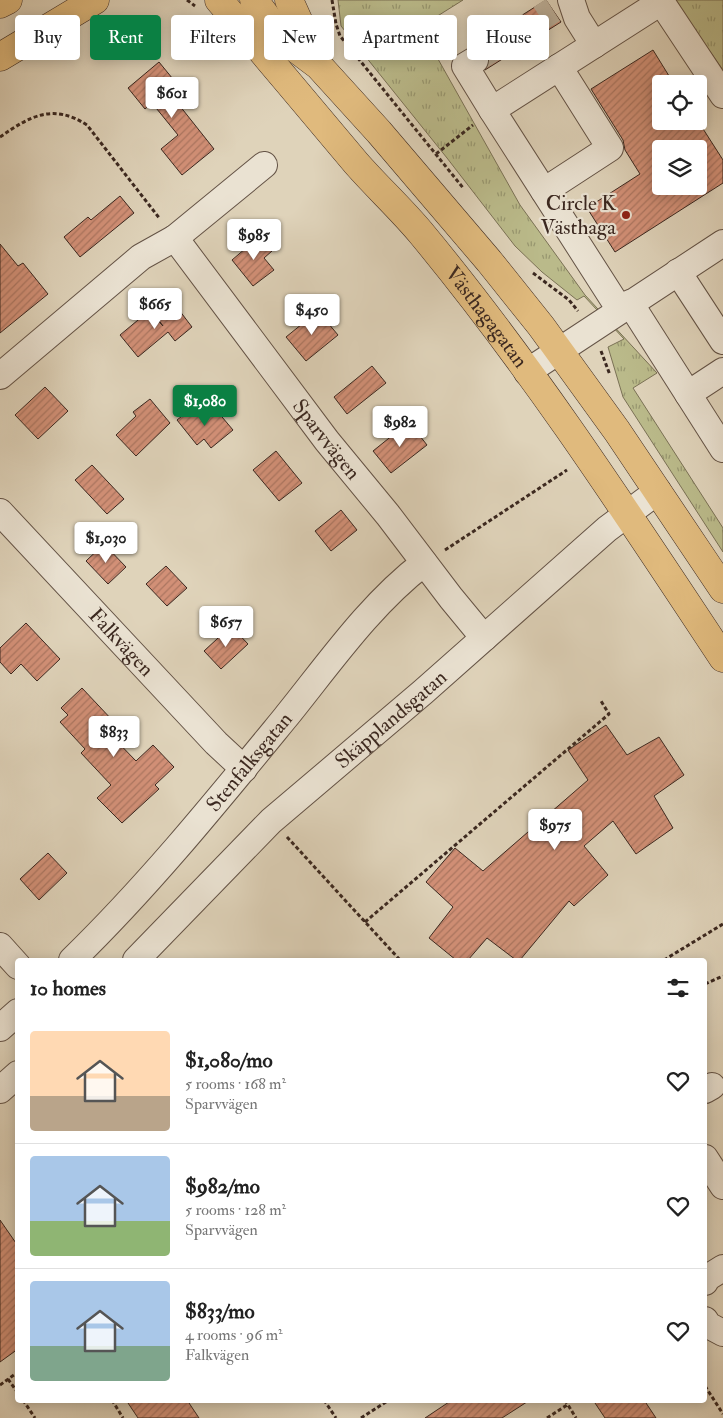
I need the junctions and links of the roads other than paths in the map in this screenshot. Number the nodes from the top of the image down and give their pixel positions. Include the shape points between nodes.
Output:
1 (8, 0) edge
2 (95, 0) edge
3 (219, 0) edge
4 (254, 0) edge
5 (289, 0) edge
6 (661, 1) edge
7 (564, 3) edge
8 (0, 4) edge
9 (594, 44) junction
10 (0, 57) edge
11 (475, 60) dead end
12 (319, 66) junction
13 (558, 67) junction
14 (723, 95) edge
15 (492, 110) junction
16 (264, 165) dead end
17 (544, 191) junction
18 (175, 238) junction
19 (723, 243) edge
20 (678, 272) junction
21 (625, 306) junction
22 (723, 341) edge
23 (558, 350) junction
24 (723, 371) edge
25 (527, 372) junction
26 (0, 376) edge
27 (688, 394) junction
28 (723, 449) edge
29 (658, 491) junction
30 (0, 512) edge
31 (628, 513) junction
32 (424, 563) junction
33 (723, 589) edge
34 (484, 638) junction
35 (723, 658) edge
36 (244, 769) junction
37 (0, 946) edge
38 (74, 958) edge
39 (138, 958) edge
40 (15, 963) edge
41 (15, 1015) edge
42 (0, 1028) edge
43 (15, 1077) edge
44 (0, 1090) edge
45 (707, 1161) edge
46 (723, 1186) edge
47 (723, 1268) edge
48 (707, 1279) edge
49 (707, 1323) edge
50 (723, 1333) edge

1 - 8 main road
2 - 10 main road
3 - 25 main road, Västhagagatan via 420,232
4 - 12 main road, Västhagagatan via 284,39
5 - 12 main road
6 - 9 street
6 - 14 street
7 - 9 street
9 - 13 street
11 - 15 street via 465,66
12 - 23 main road, Västhagagatan via 482,254
13 - 15 street
13 - 17 street via 610,148
15 - 17 street
16 - 18 street
17 - 21 street
18 - 26 street via 141,257
18 - 32 street, Sparvvägen
19 - 20 street
20 - 21 street
20 - 22 street
21 - 23 street
21 - 27 street
23 - 25 street
23 - 29 main road, Västhagagatan
24 - 27 street
25 - 31 main road, Västhagagatan
27 - 28 street
29 - 31 street, Skäpplandsgatan
29 - 33 main road, Västhagagatan
30 - 36 street, Falkvägen
31 - 34 street, Skäpplandsgatan
31 - 35 main road, Västhagagatan
32 - 34 street, Sparvvägen
32 - 36 street, Stenfalksgatan via 402,580 367,618
34 - 39 street, Skäpplandsgatan via 271,821
36 - 38 street, Stenfalksgatan via 155,872
37 - 40 street
41 - 42 street
43 - 44 street
45 - 46 street
47 - 48 street
49 - 50 street

